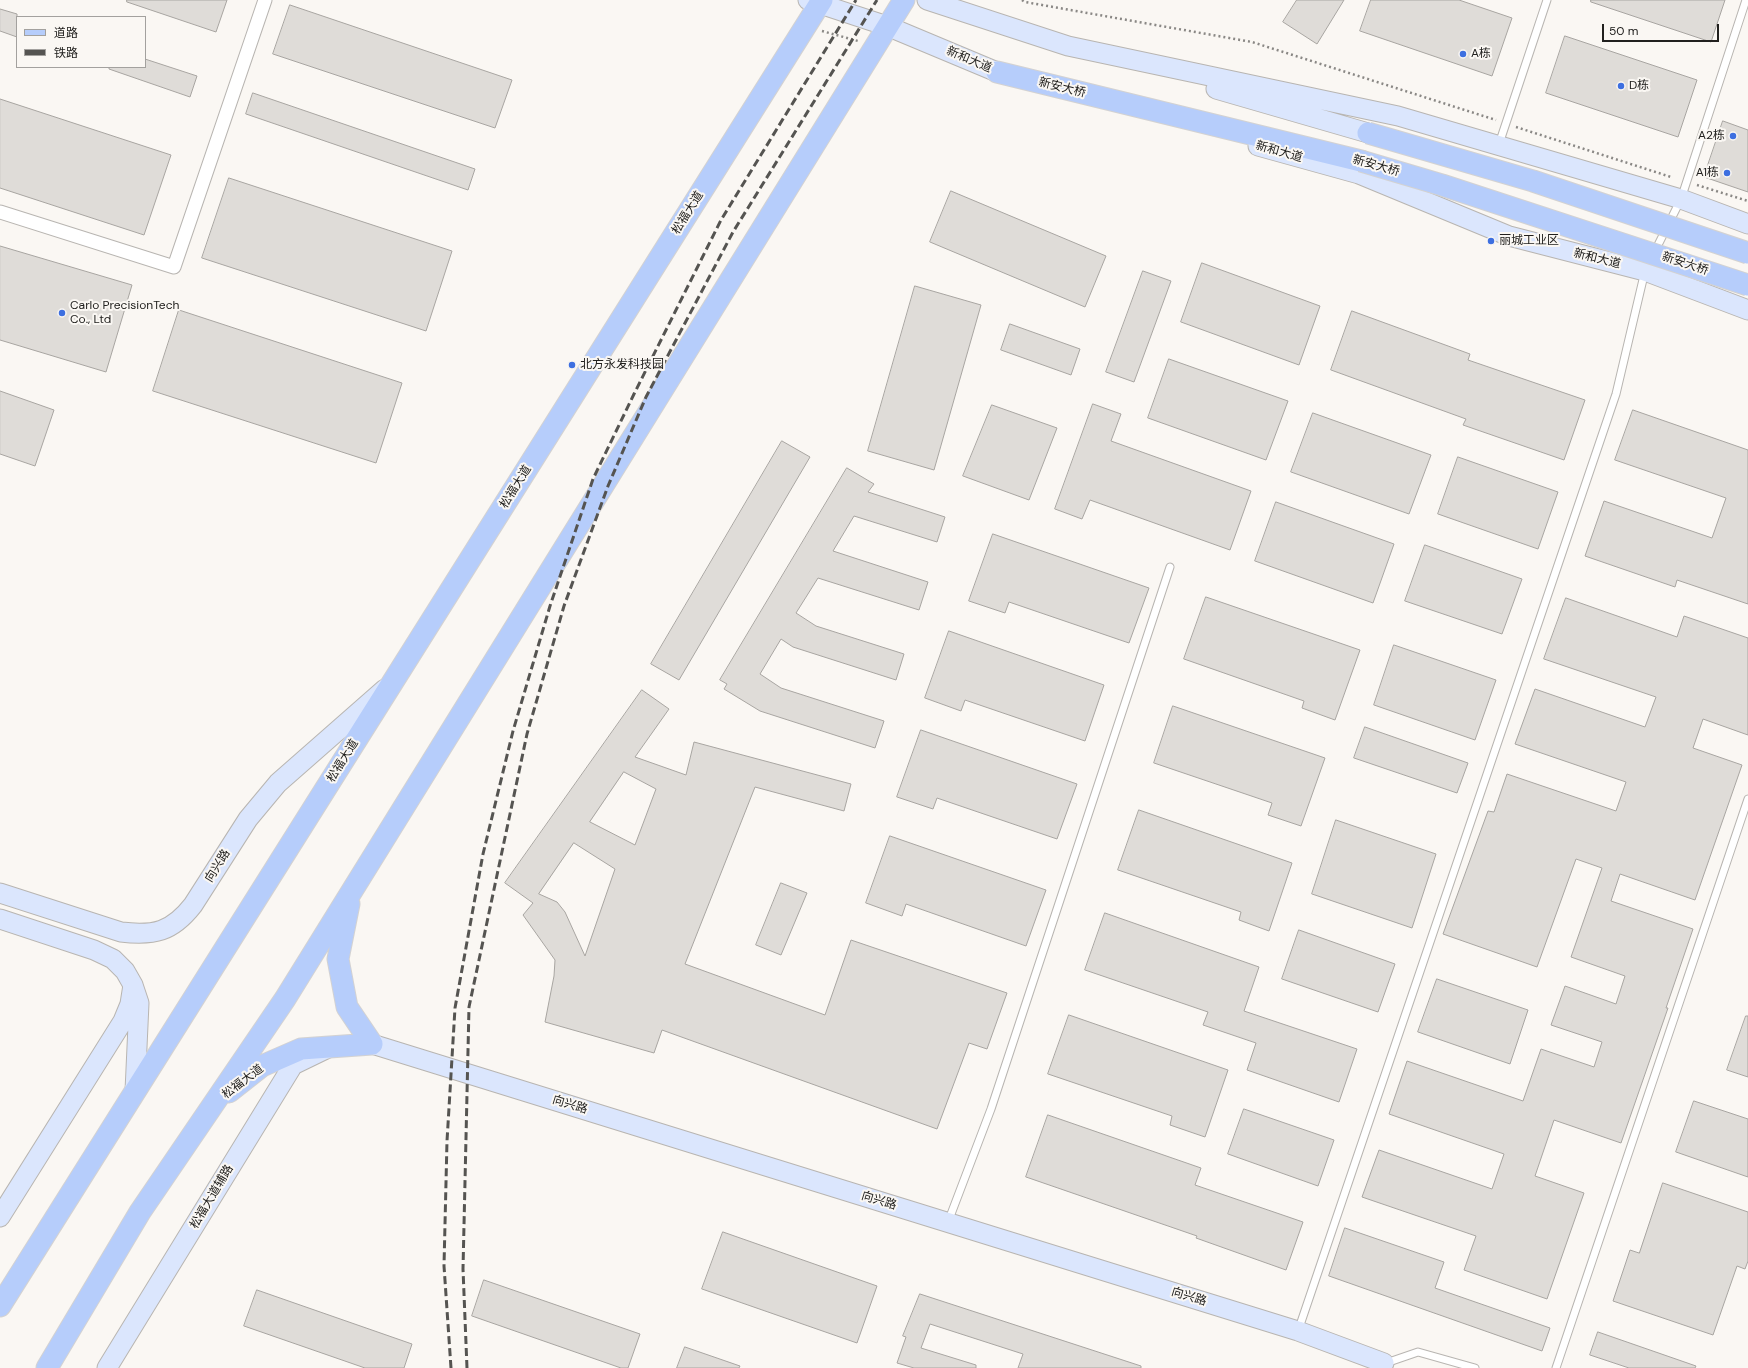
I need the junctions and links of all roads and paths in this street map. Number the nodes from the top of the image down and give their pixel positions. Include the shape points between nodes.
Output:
1 (265, 0) edge
2 (904, 0) edge
3 (927, 0) edge
4 (1022, 0) edge
5 (1547, 0) edge
6 (1746, 0) edge
7 (817, 1) edge
8 (888, 26) junction
9 (1068, 46) junction
10 (998, 72) junction
11 (1506, 124) junction
12 (1368, 133) joint
13 (1499, 146) junction
14 (1687, 182) junction
15 (1681, 199) junction
16 (1748, 201) edge
17 (0, 212) edge
18 (1748, 224) edge
19 (1748, 253) edge
20 (1645, 271) junction
21 (1748, 285) edge
22 (1748, 310) edge
23 (1170, 567) dead end
24 (394, 681) junction
25 (1748, 799) edge
26 (352, 890) junction
27 (0, 892) edge
28 (0, 918) edge
29 (133, 985) junction
30 (372, 1044) junction
31 (335, 1045) junction
32 (135, 1092) junction
33 (212, 1105) junction
34 (0, 1217) edge
35 (948, 1222) junction
36 (3, 1302) edge
37 (1298, 1331) junction
38 (1384, 1363) joint
39 (47, 1368) edge
40 (107, 1368) edge
41 (1475, 1368) edge
42 (1556, 1368) edge

1 - 17 street via 174,267
2 - 8 main road, 松福大道
3 - 9 main road
4 - 11 path via 1252,42
5 - 11 lane
6 - 14 lane
7 - 8 main road, 新和大道
7 - 24 main road, 松福大道
8 - 10 main road, 新和大道
8 - 26 main road, 松福大道
9 - 12 main road
9 - 13 main road via 1398,116
10 - 20 main road, 新和大道 via 1359,174 1509,236
10 - 21 main road, 新安大桥, bridge via 1361,161
11 - 13 lane
11 - 14 path
12 - 19 main road, bridge via 1533,181
13 - 15 main road
14 - 15 lane
14 - 16 path
15 - 18 main road
15 - 20 lane
20 - 22 main road, 新和大道
20 - 37 lane via 1616,394
23 - 35 lane via 991,1109
24 - 27 main road, 向兴路 via 278,783 248,819 193,905 184,917 172,926 157,932 121,932
24 - 32 main road, 松福大道
25 - 42 lane
26 - 30 main road, 松福大道 via 338,959 347,1007
26 - 33 main road, 松福大道 via 285,999
28 - 29 main road via 113,959 125,970
29 - 32 main road via 138,1003
29 - 34 main road via 130,1004 123,1021
30 - 31 main road, 松福大道
30 - 35 main road, 向兴路
31 - 33 main road, 松福大道 via 301,1049 262,1066
31 - 40 main road, 松福大道辅路 via 293,1065
32 - 36 main road, 松福大道
33 - 39 main road, 松福大道 via 140,1212
35 - 37 main road, 向兴路
37 - 38 main road, 向兴路
38 - 41 lane via 1418,1352

